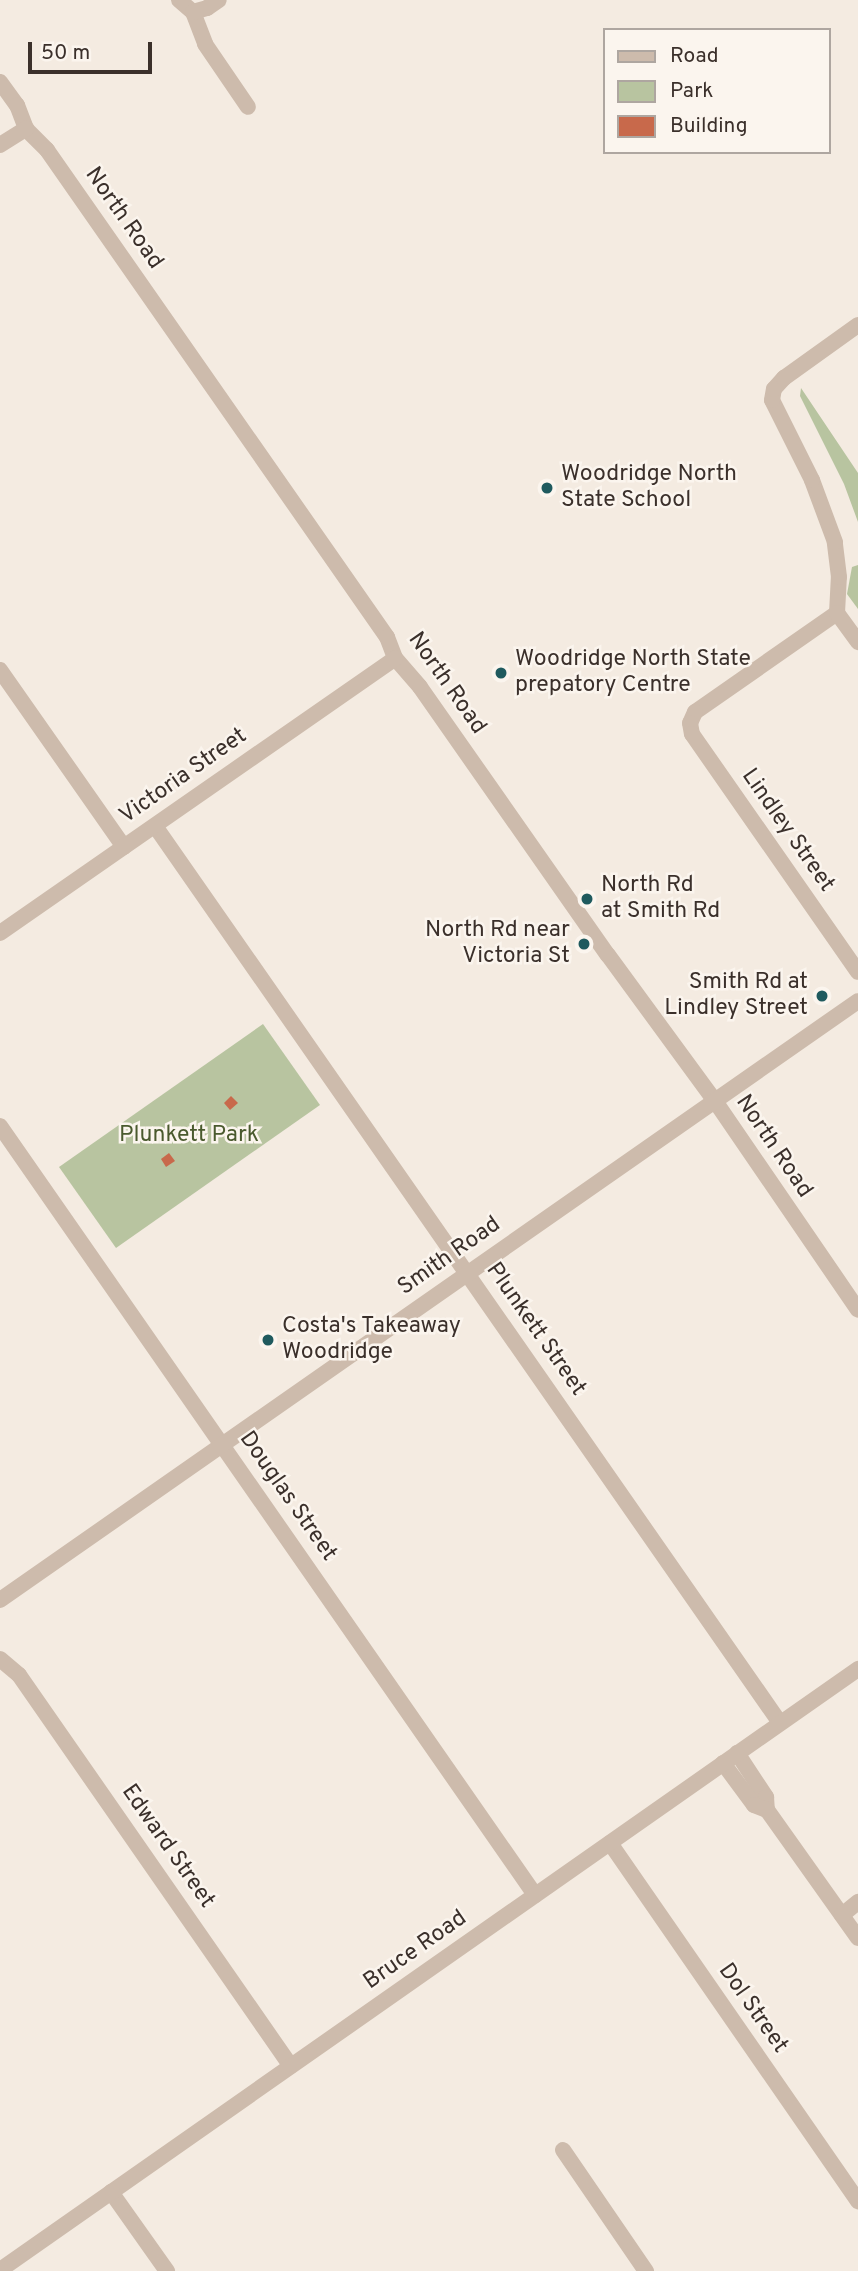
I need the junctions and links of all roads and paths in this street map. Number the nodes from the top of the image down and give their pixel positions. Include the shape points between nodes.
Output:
1 (179, 0) edge
2 (219, 0) edge
3 (192, 12) junction
4 (0, 82) edge
5 (248, 107) dead end
6 (26, 129) junction
7 (0, 145) edge
8 (858, 326) edge
9 (838, 613) junction
10 (858, 642) edge
11 (395, 658) junction
12 (0, 670) edge
13 (155, 826) junction
14 (124, 847) junction
15 (0, 933) edge
16 (858, 972) edge
17 (858, 1001) edge
18 (715, 1101) junction
19 (0, 1126) edge
20 (468, 1273) junction
21 (858, 1310) edge
22 (223, 1444) junction
23 (0, 1600) edge
24 (0, 1658) edge
25 (858, 1669) edge
26 (780, 1723) junction
27 (737, 1753) junction
28 (723, 1763) junction
29 (767, 1810) junction
30 (610, 1843) junction
31 (535, 1895) junction
32 (858, 1902) edge
33 (842, 1915) junction
34 (858, 1938) edge
35 (291, 2066) junction
36 (563, 2150) dead end
37 (111, 2192) junction
38 (858, 2201) edge
39 (0, 2270) edge
40 (167, 2271) edge
41 (646, 2271) edge

1 - 3 street
2 - 3 street
3 - 5 street via 205,44
4 - 6 street, North Road via 17,104
6 - 7 street
6 - 11 street, North Road via 54,160 387,637
8 - 9 street via 784,378 774,389 772,400 812,480 835,542
9 - 10 street
9 - 16 street, Lindley Street via 695,712 690,723 692,734
11 - 13 street, Victoria Street
11 - 18 street, North Road
12 - 14 street
13 - 14 street, Victoria Street
13 - 20 street, Plunkett Street
14 - 15 street, Victoria Street
17 - 18 street, Smith Road
18 - 20 street, Smith Road
18 - 21 street, North Road
19 - 22 street, Douglas Street
20 - 22 street, Smith Road
20 - 26 street, Plunkett Street
22 - 23 street, Smith Road
22 - 31 street, Douglas Street
24 - 35 street, Edward Street via 19,1675
25 - 26 street, Bruce Road
26 - 27 street, Bruce Road
27 - 28 street, Bruce Road
27 - 29 street via 766,1797
28 - 29 street via 754,1805
28 - 30 street, Bruce Road
29 - 33 street
30 - 31 street, Bruce Road
30 - 38 street, Dol Street
31 - 35 street, Bruce Road
32 - 33 street
33 - 34 street
35 - 37 street, Bruce Road
36 - 41 street
37 - 39 street, Bruce Road
37 - 40 street

